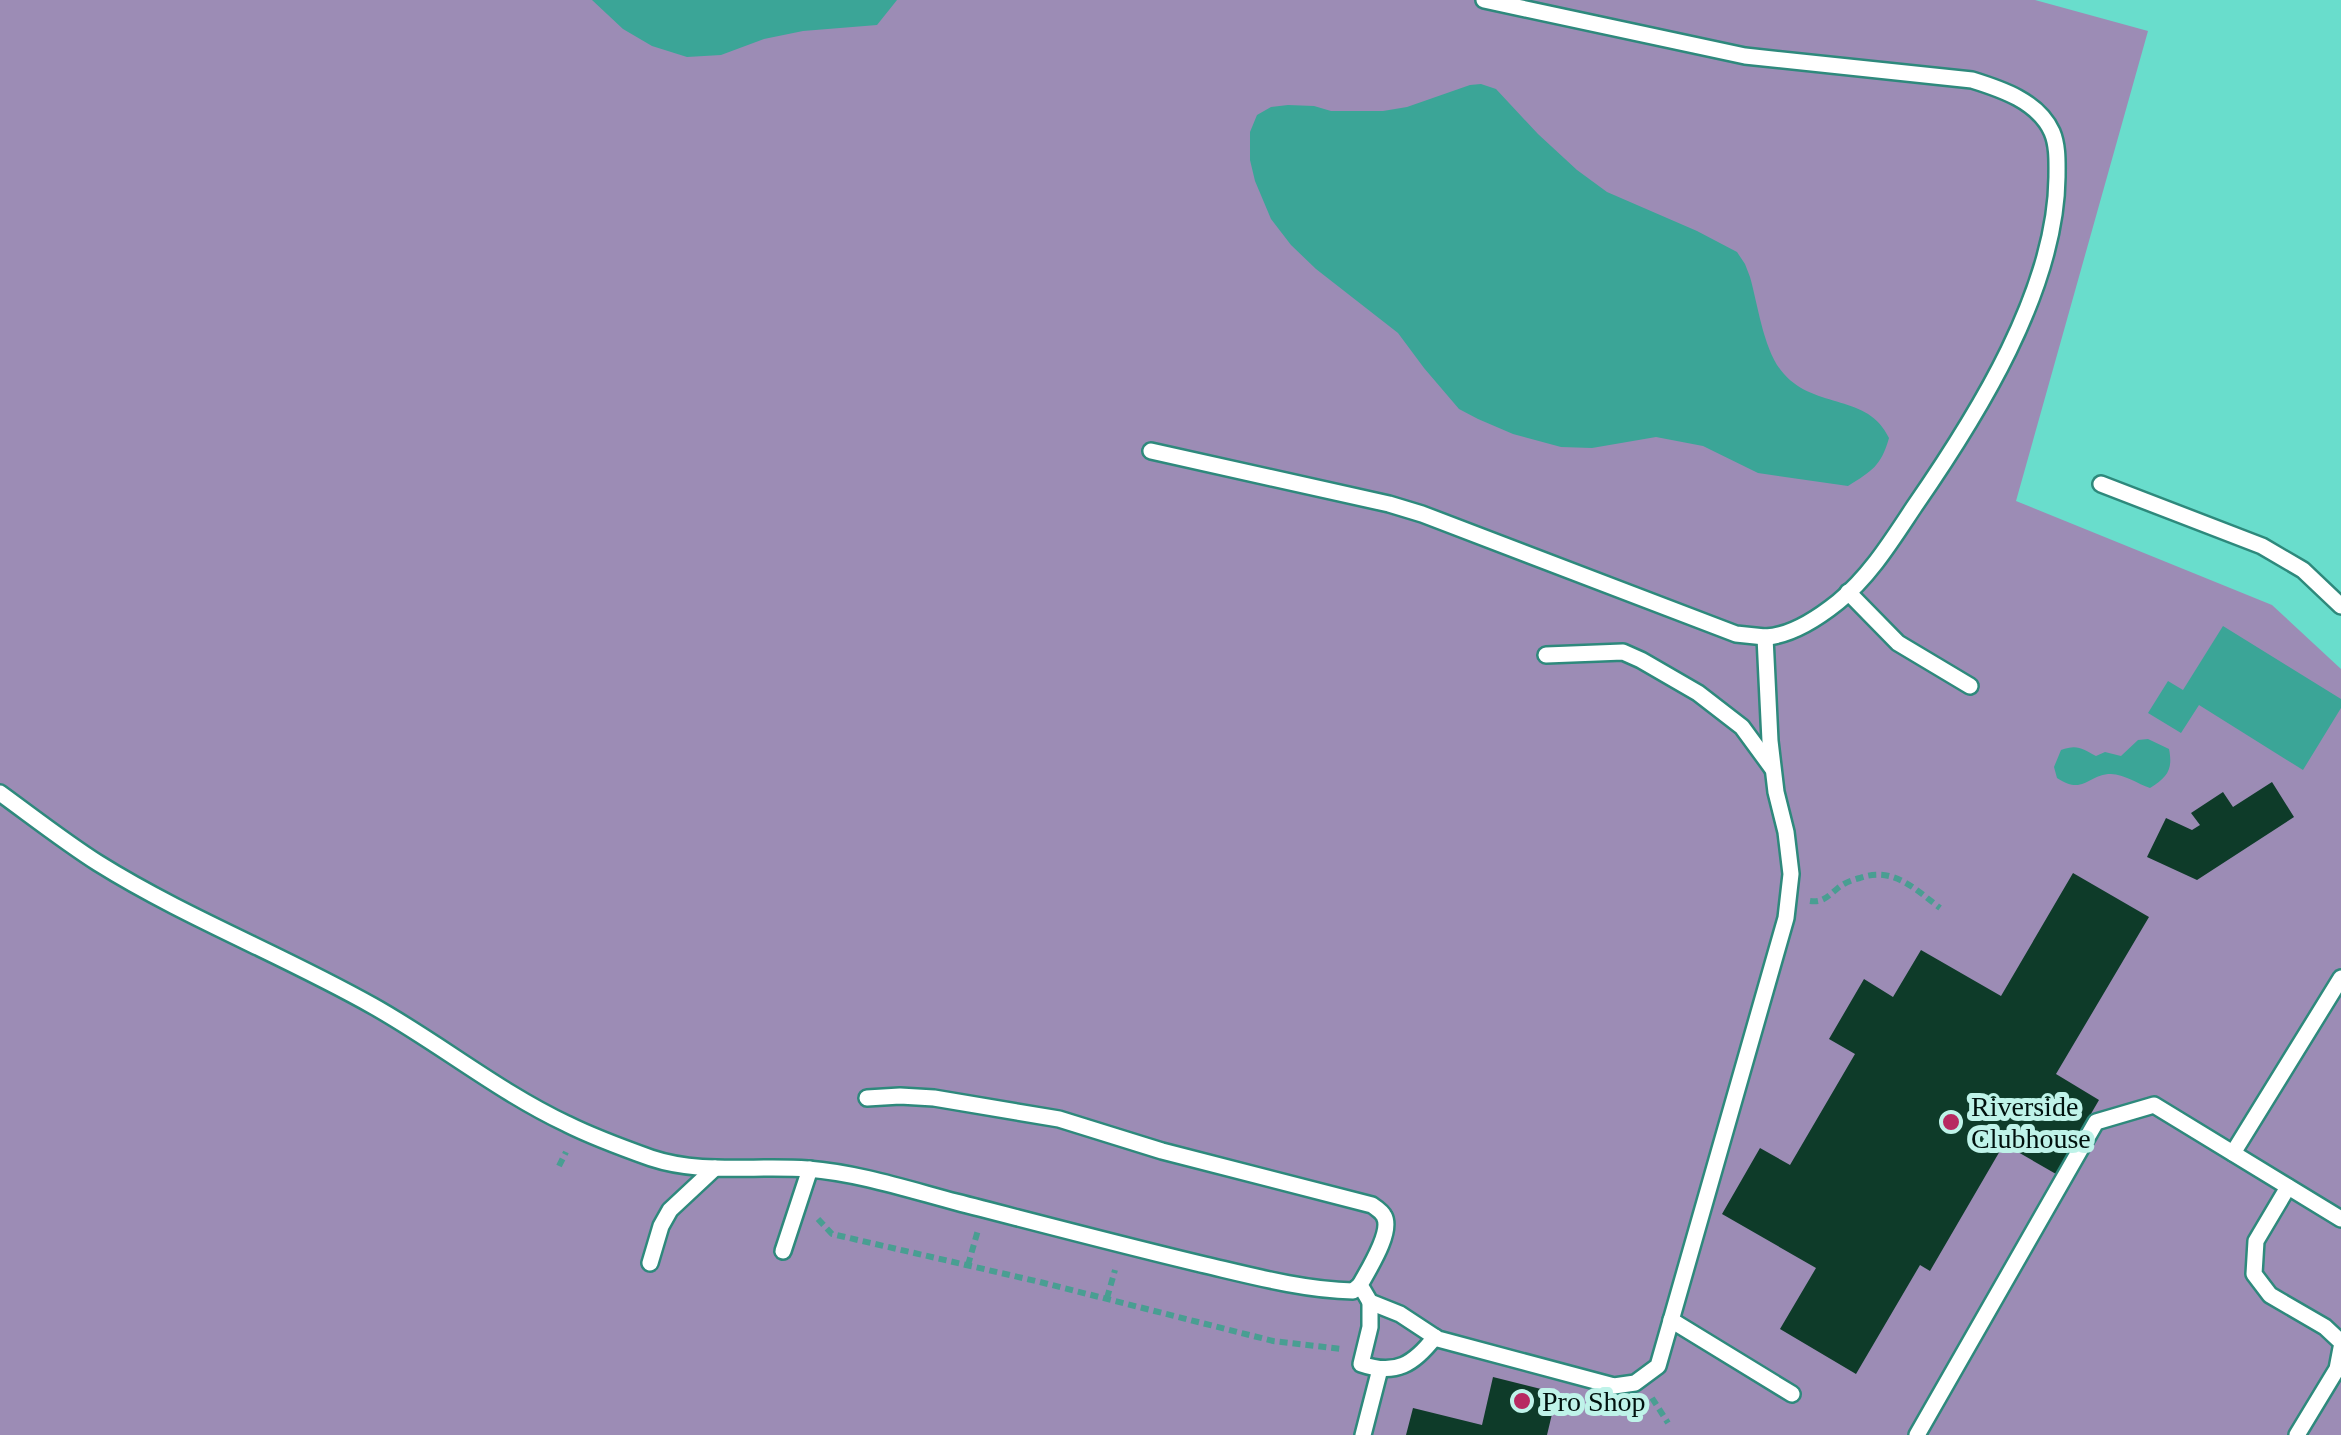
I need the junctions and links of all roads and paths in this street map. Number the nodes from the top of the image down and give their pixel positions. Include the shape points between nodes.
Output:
1 (1484, 0) edge
2 (1151, 450) dead end
3 (2101, 484) dead end
4 (1848, 592) junction
5 (2341, 606) edge
6 (1765, 637) junction
7 (1546, 655) dead end
8 (1970, 686) dead end
9 (1774, 771) junction
10 (0, 793) edge
11 (1789, 896) junction
12 (1940, 908) dead end
13 (2341, 978) edge
14 (866, 1098) dead end
15 (2233, 1153) junction
16 (715, 1168) junction
17 (810, 1169) junction
18 (2288, 1187) junction
19 (2341, 1198) edge
20 (800, 1200) junction
21 (1398, 1201) dead end
22 (1384, 1214) junction
23 (2336, 1216) edge
24 (783, 1251) dead end
25 (650, 1263) dead end
26 (1360, 1285) junction
27 (1370, 1302) junction
28 (1671, 1320) junction
29 (1435, 1337) junction
30 (2341, 1345) edge
31 (1364, 1351) junction
32 (1380, 1370) junction
33 (1792, 1394) dead end
34 (1363, 1435) edge
35 (1917, 1435) edge
36 (2298, 1435) edge

1 - 4 lane via 1744,56 1972,80 2024,102 2052,133 2057,205 2020,324 1990,389 1928,487
2 - 6 lane via 1422,514 1736,634
3 - 5 lane via 2262,546 2302,570
4 - 6 lane via 1784,636
4 - 8 lane via 1898,643
6 - 9 lane
7 - 9 lane via 1623,652 1641,660 1742,728
9 - 11 lane
10 - 16 lane via 98,863 310,971 566,1124 651,1158
11 - 12 path via 1816,903 1840,885 1885,874
11 - 28 lane
13 - 15 lane
14 - 22 lane via 934,1098 1059,1119 1372,1205
15 - 18 lane
15 - 35 lane via 2154,1104 2096,1122
16 - 17 lane
16 - 25 lane via 670,1210
17 - 20 lane
17 - 26 lane via 1242,1274 1336,1291
18 - 23 lane
18 - 30 lane via 2256,1241 2254,1274 2270,1295
19 - 23 lane
20 - 24 lane
20 - 31 path via 832,1234 1273,1340
21 - 22 lane
22 - 26 lane via 1385,1236
26 - 27 lane
27 - 29 lane
27 - 31 lane
28 - 29 lane via 1658,1366 1635,1383 1614,1386
28 - 33 lane
29 - 32 lane via 1412,1361
30 - 36 lane via 2337,1369
31 - 32 lane via 1361,1364
32 - 34 lane

